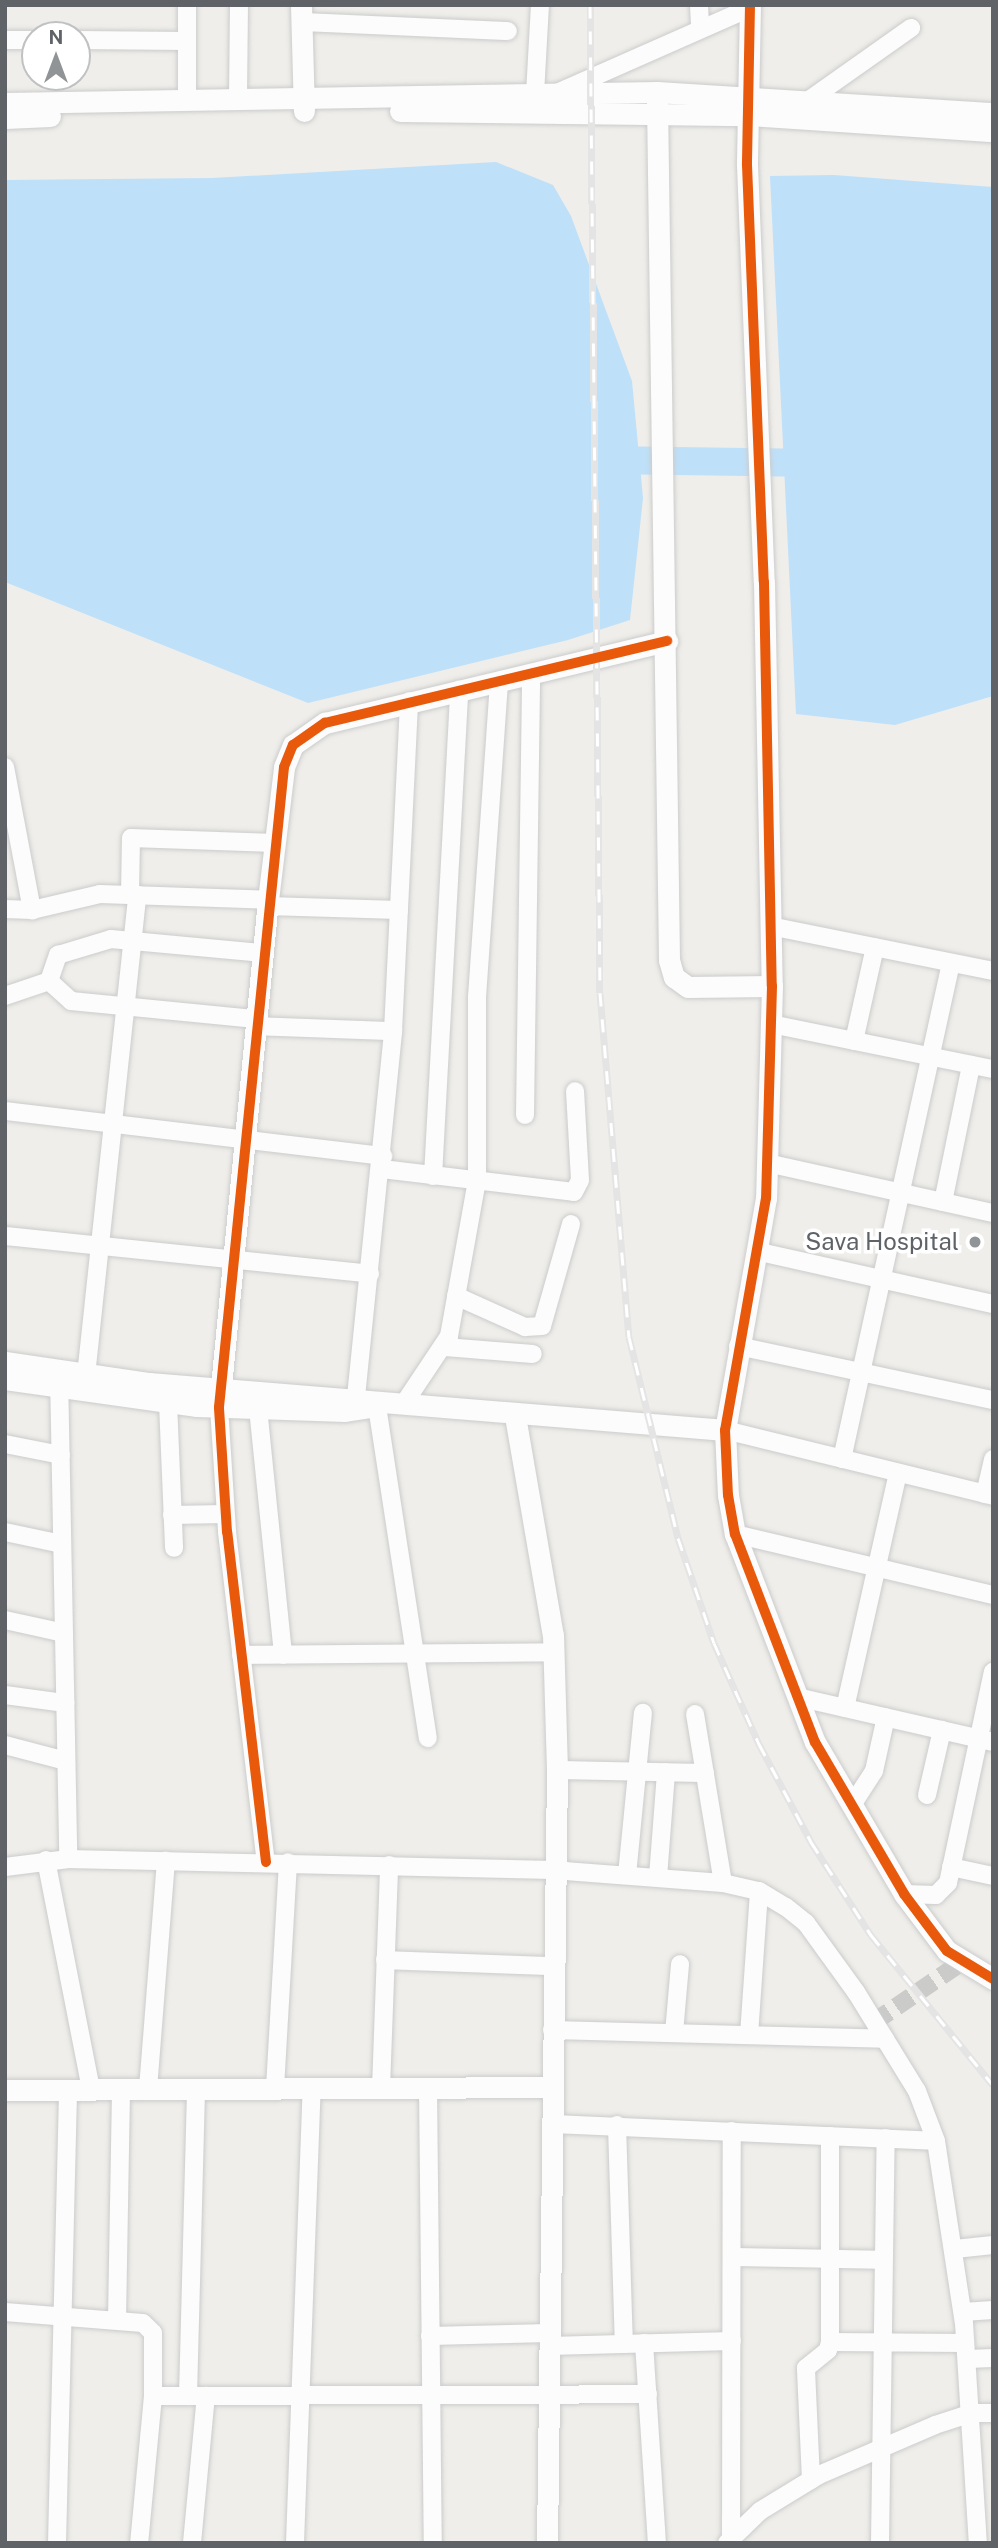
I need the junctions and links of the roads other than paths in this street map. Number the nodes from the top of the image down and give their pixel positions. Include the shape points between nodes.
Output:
1 (187, 5) edge
2 (239, 5) edge
3 (540, 5) edge
4 (699, 5) edge
5 (750, 6) edge
6 (301, 14) edge
7 (700, 27) junction
8 (911, 28) dead end
9 (508, 31) dead end
10 (91, 40) edge
11 (187, 41) junction
12 (560, 91) junction
13 (238, 99) junction
14 (187, 100) junction
15 (809, 100) junction
16 (529, 102) junction
17 (657, 102) junction
18 (5, 103) edge
19 (749, 105) junction
20 (304, 106) junction
21 (993, 113) edge
22 (5, 118) edge
23 (993, 131) edge
24 (667, 642) junction
25 (531, 673) junction
26 (499, 681) junction
27 (459, 690) junction
28 (409, 701) junction
29 (5, 767) edge
30 (8, 795) edge
31 (275, 844) junction
32 (133, 894) junction
33 (268, 903) junction
34 (5, 909) edge
35 (32, 910) junction
36 (399, 910) junction
37 (770, 926) junction
38 (132, 938) junction
39 (875, 947) junction
40 (263, 953) junction
41 (951, 963) junction
42 (993, 971) edge
43 (772, 986) junction
44 (53, 987) junction
45 (5, 996) edge
46 (125, 1007) junction
47 (256, 1022) junction
48 (771, 1024) junction
49 (393, 1031) junction
50 (854, 1041) junction
51 (930, 1057) junction
52 (971, 1065) junction
53 (993, 1069) edge
54 (575, 1091) dead end
55 (5, 1111) edge
56 (525, 1115) dead end
57 (112, 1124) junction
58 (244, 1140) junction
59 (382, 1163) junction
60 (767, 1163) junction
61 (432, 1176) junction
62 (477, 1181) junction
63 (901, 1193) junction
64 (943, 1202) junction
65 (993, 1213) edge
66 (571, 1224) dead end
67 (5, 1236) edge
68 (99, 1245) junction
69 (760, 1252) junction
70 (233, 1259) junction
71 (370, 1274) junction
72 (882, 1279) junction
73 (456, 1296) junction
74 (993, 1304) edge
75 (738, 1346) junction
76 (445, 1347) junction
77 (533, 1354) dead end
78 (5, 1362) edge
79 (861, 1372) junction
80 (5, 1379) edge
81 (59, 1380) junction
82 (85, 1384) junction
83 (220, 1397) junction
84 (356, 1397) junction
85 (993, 1400) edge
86 (168, 1403) junction
87 (392, 1405) junction
88 (258, 1408) junction
89 (514, 1416) junction
90 (725, 1430) junction
91 (5, 1444) edge
92 (61, 1455) junction
93 (993, 1459) edge
94 (842, 1460) junction
95 (898, 1473) junction
96 (989, 1495) edge
97 (225, 1514) junction
98 (172, 1515) junction
99 (5, 1532) edge
100 (735, 1534) junction
101 (62, 1544) junction
102 (174, 1548) dead end
103 (878, 1568) junction
104 (993, 1595) edge
105 (5, 1620) edge
106 (64, 1633) junction
107 (554, 1653) junction
108 (419, 1654) junction
109 (241, 1655) junction
110 (283, 1655) junction
111 (993, 1672) edge
112 (5, 1695) edge
113 (797, 1697) junction
114 (65, 1703) junction
115 (845, 1708) junction
116 (643, 1713) dead end
117 (695, 1714) dead end
118 (886, 1717) junction
119 (942, 1730) junction
120 (428, 1738) dead end
121 (986, 1740) edge
122 (5, 1745) edge
123 (66, 1761) junction
124 (557, 1770) junction
125 (637, 1771) junction
126 (666, 1772) junction
127 (705, 1773) junction
128 (927, 1795) dead end
129 (852, 1805) junction
130 (68, 1859) junction
131 (46, 1860) junction
132 (166, 1861) junction
133 (265, 1862) junction
134 (288, 1862) junction
135 (389, 1865) junction
136 (5, 1867) edge
137 (951, 1867) junction
138 (554, 1870) junction
139 (627, 1875) junction
140 (993, 1876) edge
141 (658, 1877) junction
142 (723, 1882) junction
143 (759, 1891) junction
144 (904, 1894) junction
145 (385, 1960) junction
146 (680, 1964) dead end
147 (552, 1966) junction
148 (993, 1979) edge
149 (552, 2030) junction
150 (674, 2033) junction
151 (749, 2035) junction
152 (885, 2039) junction
153 (428, 2087) junction
154 (551, 2087) junction
155 (275, 2088) junction
156 (312, 2088) junction
157 (381, 2088) junction
158 (68, 2089) junction
159 (91, 2089) junction
160 (121, 2089) junction
161 (148, 2089) junction
162 (196, 2089) junction
163 (5, 2090) edge
164 (551, 2124) junction
165 (617, 2125) junction
166 (733, 2131) junction
167 (830, 2136) junction
168 (886, 2138) junction
169 (936, 2141) junction
170 (993, 2245) edge
171 (955, 2249) junction
172 (732, 2257) junction
173 (828, 2259) junction
174 (883, 2260) junction
175 (993, 2311) edge
176 (5, 2312) edge
177 (962, 2312) junction
178 (62, 2316) junction
179 (117, 2320) junction
180 (430, 2336) junction
181 (549, 2339) junction
182 (881, 2340) junction
183 (732, 2341) junction
184 (830, 2342) junction
185 (644, 2343) junction
186 (624, 2344) junction
187 (966, 2351) junction
188 (993, 2358) edge
189 (648, 2394) junction
190 (153, 2396) junction
191 (197, 2396) junction
192 (304, 2396) junction
193 (431, 2396) junction
194 (548, 2396) junction
195 (971, 2413) junction
196 (993, 2413) edge
197 (878, 2449) junction
198 (811, 2480) junction
199 (729, 2540) edge
200 (57, 2543) edge
201 (139, 2543) edge
202 (192, 2543) edge
203 (295, 2543) edge
204 (433, 2543) edge
205 (547, 2543) edge
206 (657, 2543) edge
207 (880, 2543) edge
208 (978, 2543) edge

1 - 11 street
2 - 13 street
3 - 16 street
4 - 7 street
5 - 7 street
5 - 19 street
6 - 9 street
6 - 20 street
7 - 12 street
8 - 15 street
10 - 11 street
11 - 14 street
12 - 16 street
12 - 17 street
13 - 14 street
13 - 20 street
14 - 18 street
15 - 19 street
15 - 21 street
16 - 17 street
16 - 20 street
17 - 19 street
17 - 24 street
19 - 23 street
19 - 37 street via 747,165 764,582
20 - 22 street
24 - 25 street
24 - 43 street via 669,960 674,977 688,987
25 - 26 street
25 - 56 street
26 - 27 street
26 - 62 street via 477,997
27 - 28 street
27 - 61 street
28 - 31 street via 325,723 293,745 284,767
28 - 36 street
29 - 30 street
30 - 35 street
31 - 32 street via 131,838
31 - 33 street
32 - 33 street
32 - 35 street via 78,897
32 - 38 street
33 - 36 street
33 - 40 street
34 - 35 street
36 - 49 street
37 - 39 street
37 - 43 street
38 - 40 street
38 - 44 street via 58,955
38 - 46 street
39 - 41 street
39 - 50 street
40 - 47 street
41 - 42 street
41 - 51 street
43 - 48 street
44 - 45 street
44 - 46 street via 71,1001
46 - 47 street
46 - 57 street
47 - 49 street
47 - 58 street
48 - 50 street
48 - 60 street
49 - 59 street
50 - 51 street
51 - 52 street
51 - 63 street
52 - 53 street
52 - 64 street
54 - 62 street via 580,1187 568,1192
55 - 57 street
57 - 58 street
57 - 68 street
58 - 59 street
58 - 70 street
59 - 61 street
59 - 71 street
60 - 63 street
60 - 69 street
61 - 62 street
62 - 73 street
63 - 64 street
63 - 72 street
64 - 65 street
66 - 73 street via 542,1326 525,1327
67 - 68 street
68 - 70 street
68 - 82 street
69 - 72 street
69 - 75 street
70 - 71 street
70 - 83 street
71 - 84 street
72 - 74 street
72 - 79 street
73 - 76 street
75 - 79 street
75 - 90 street
76 - 77 street
76 - 87 street
78 - 81 street
79 - 85 street
79 - 94 street
80 - 81 street
81 - 82 street
81 - 92 street
82 - 83 street
82 - 86 street
83 - 84 street
83 - 86 street
83 - 88 street
83 - 97 street
84 - 87 street
86 - 98 street
87 - 88 street
87 - 89 street
87 - 108 street
88 - 110 street
89 - 90 street
89 - 107 street
90 - 94 street
90 - 100 street
91 - 92 street
92 - 101 street
93 - 96 street
94 - 95 street
95 - 96 street
95 - 103 street
97 - 98 street
97 - 109 street
98 - 102 street
99 - 101 street
100 - 103 street
100 - 113 street
101 - 106 street
103 - 104 street
103 - 115 street
105 - 106 street
106 - 114 street
107 - 108 street
107 - 124 street
108 - 110 street
108 - 120 street
109 - 110 street
109 - 133 street
111 - 121 street
112 - 114 street
113 - 115 street
113 - 129 street via 815,1742
114 - 123 street
115 - 118 street
116 - 125 street
117 - 127 street
118 - 119 street
118 - 129 street via 874,1771
119 - 121 street
119 - 128 street
121 - 137 street
122 - 123 street
123 - 130 street
124 - 125 street
124 - 138 street
125 - 126 street
125 - 139 street
126 - 127 street
126 - 141 street
127 - 142 street
129 - 144 street
130 - 131 street
130 - 132 street
131 - 136 street
131 - 159 street
132 - 133 street
132 - 161 street
133 - 134 street
134 - 135 street
134 - 155 street
135 - 138 street
135 - 145 street
137 - 140 street
137 - 144 street via 944,1892
138 - 139 street
138 - 147 street
139 - 141 street
141 - 142 street
142 - 143 street
143 - 151 street
143 - 152 street via 806,1923
144 - 148 street via 947,1951
145 - 147 street
145 - 157 street
146 - 150 street
147 - 149 street
149 - 150 street
149 - 154 street
150 - 151 street
151 - 152 street
152 - 169 street via 918,2091
153 - 154 street
153 - 157 street
153 - 180 street
154 - 164 street
155 - 156 street
155 - 162 street
156 - 157 street
156 - 192 street
158 - 159 street
158 - 163 street
158 - 178 street
159 - 160 street
160 - 161 street
160 - 179 street
161 - 162 street
162 - 191 street
164 - 165 street
164 - 181 street
165 - 166 street
165 - 186 street
166 - 167 street
166 - 172 street
167 - 168 street
167 - 173 street
168 - 169 street
168 - 174 street
169 - 171 street
170 - 171 street
171 - 177 street
172 - 173 street
172 - 183 street
173 - 174 street
173 - 184 street
174 - 182 street
175 - 177 street
176 - 178 street
177 - 187 street
178 - 179 street
178 - 200 street
179 - 190 street via 144,2323 153,2333
180 - 181 street
180 - 193 street
181 - 186 street
181 - 194 street
182 - 184 street
182 - 187 street
182 - 197 street
183 - 185 street
183 - 199 street
184 - 198 street via 828,2350 806,2368
185 - 186 street
185 - 189 street
187 - 188 street
187 - 195 street
189 - 194 street
189 - 206 street
190 - 191 street
190 - 201 street
191 - 192 street
191 - 202 street
192 - 193 street
192 - 203 street
193 - 194 street
193 - 204 street
194 - 205 street
195 - 196 street
195 - 197 street
195 - 208 street
197 - 198 street
197 - 207 street
198 - 199 street

